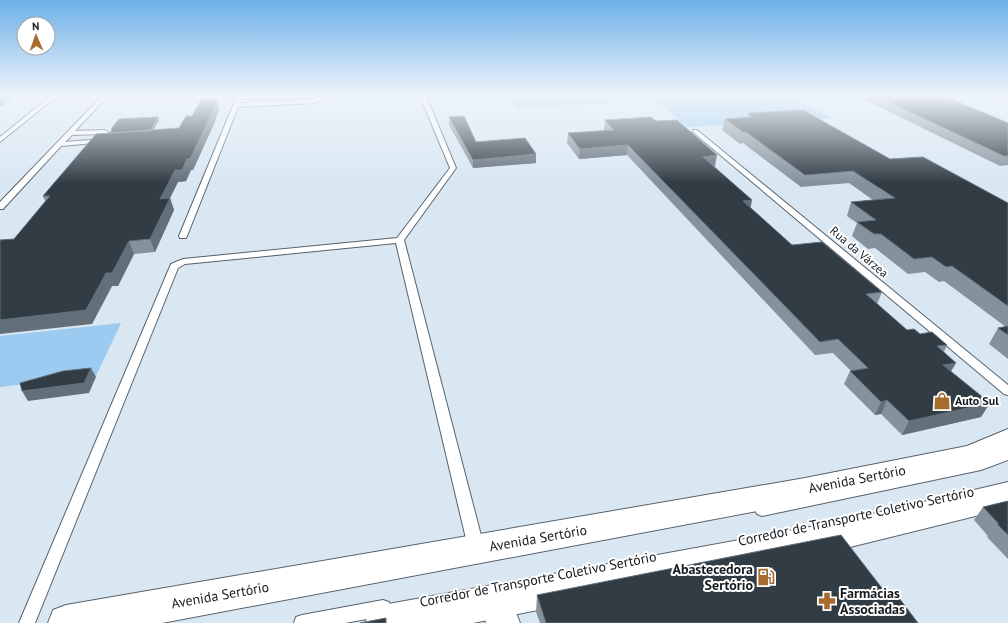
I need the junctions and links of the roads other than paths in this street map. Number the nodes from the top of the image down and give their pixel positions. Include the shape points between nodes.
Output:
1 (18, 125) edge
2 (77, 125) edge
3 (228, 125) edge
4 (435, 125) edge
5 (695, 131) dead end
6 (70, 133) junction
7 (0, 140) edge
8 (111, 140) edge
9 (103, 141) junction
10 (60, 144) junction
11 (0, 207) edge
12 (184, 236) dead end
13 (400, 240) junction
14 (1008, 391) edge
15 (1008, 440) edge
16 (1008, 455) edge
17 (1008, 482) edge
18 (1008, 495) edge
19 (477, 549) junction
20 (578, 571) dead end
21 (497, 604) edge
22 (438, 611) edge
23 (27, 623) edge
24 (66, 623) edge
25 (143, 623) edge
26 (302, 623) edge
27 (383, 623) edge

1 - 7 lane
2 - 6 lane
3 - 12 lane
4 - 13 lane via 452,168
5 - 14 lane, Rua da Várzea
6 - 9 lane via 109,132
6 - 10 lane
8 - 9 lane
9 - 10 lane
10 - 11 lane
13 - 19 lane
13 - 23 lane via 183,262 176,265
15 - 19 main road, Avenida Sertório via 972,456 804,490
16 - 25 lane, Corredor de Transporte Coletivo Sertório via 981,465 813,501
17 - 20 lane, Corredor de Transporte Coletivo Sertório via 830,524
18 - 21 main road via 838,536
19 - 24 main road, Avenida Sertório
21 - 22 main road
22 - 26 lane, Corredor de Transporte Coletivo Sertório
22 - 27 main road

